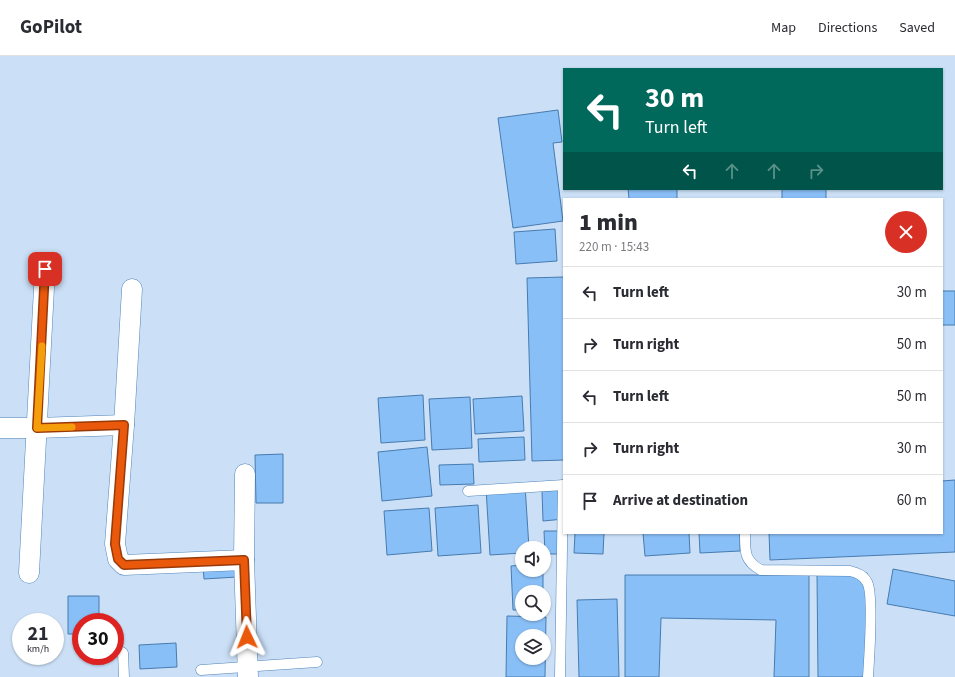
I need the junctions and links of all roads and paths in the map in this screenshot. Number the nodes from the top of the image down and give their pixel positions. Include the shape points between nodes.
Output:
1 (45, 269) dead end
2 (132, 289) dead end
3 (124, 425) junction
4 (0, 428) edge
5 (37, 428) junction
6 (244, 474) dead end
7 (563, 485) edge
8 (468, 491) dead end
9 (563, 533) edge
10 (745, 534) edge
11 (244, 560) junction
12 (29, 573) dead end
13 (317, 662) dead end
14 (124, 665) edge
15 (201, 670) dead end
16 (248, 672) edge
17 (124, 677) edge
18 (560, 677) edge
19 (868, 677) edge

1 - 5 street
2 - 3 street
3 - 5 street
3 - 11 street via 115,544 118,559 124,565
4 - 5 street
5 - 12 street
6 - 11 street
7 - 8 lane
9 - 18 lane
10 - 19 lane via 748,561 760,570 860,573 868,583 871,596
11 - 16 street
13 - 16 lane
14 - 17 lane
15 - 16 lane

